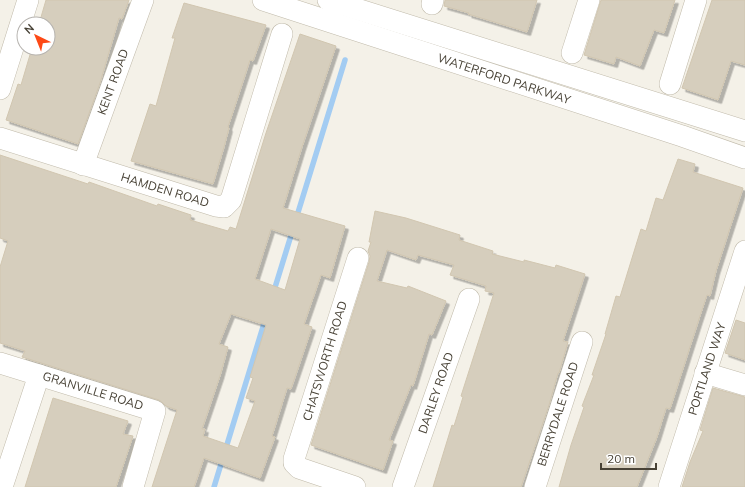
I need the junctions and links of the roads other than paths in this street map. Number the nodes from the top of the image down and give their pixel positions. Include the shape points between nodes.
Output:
1 (28, 0) edge
2 (143, 0) edge
3 (263, 0) edge
4 (328, 0) edge
5 (589, 0) edge
6 (696, 0) edge
7 (282, 34) dead end
8 (572, 53) dead end
9 (670, 84) dead end
10 (0, 89) edge
11 (745, 131) edge
12 (0, 138) edge
13 (745, 158) edge
14 (83, 165) junction
15 (745, 251) edge
16 (358, 258) dead end
17 (469, 299) dead end
18 (582, 342) dead end
19 (0, 363) edge
20 (705, 373) junction
21 (39, 375) junction
22 (745, 385) edge
23 (2, 487) edge
24 (133, 487) edge
25 (355, 487) edge
26 (403, 487) edge
27 (535, 487) edge
28 (669, 487) edge

1 - 10 street
2 - 14 street, KENT ROAD
3 - 13 street, WATERFORD PARKWAY
4 - 11 street, WATERFORD PARKWAY
5 - 8 street
6 - 9 street
7 - 14 street, HAMDEN ROAD via 231,200 224,207
12 - 14 street, HAMDEN ROAD
15 - 20 street, PORTLAND WAY
16 - 25 street, CHATSWORTH ROAD via 294,459 294,464 299,468
17 - 26 street, DARLEY ROAD
18 - 27 street, BERRYDALE ROAD
19 - 21 street, GRANVILLE ROAD
20 - 22 street
20 - 28 street, PORTLAND WAY
21 - 23 street
21 - 24 street, GRANVILLE ROAD via 155,411

